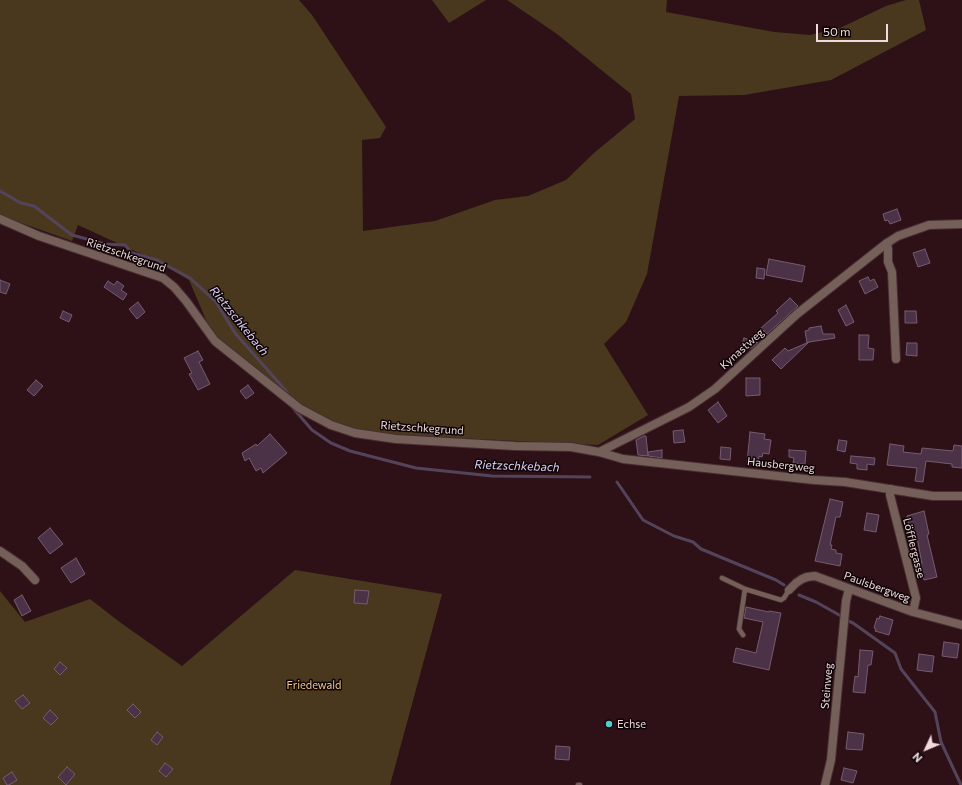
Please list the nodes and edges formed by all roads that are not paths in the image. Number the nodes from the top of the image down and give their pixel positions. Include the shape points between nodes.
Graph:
1 (1, 221) edge
2 (962, 224) edge
3 (887, 243) junction
4 (896, 359) dead end
5 (599, 452) junction
6 (891, 489) junction
7 (962, 496) edge
8 (0, 551) edge
9 (722, 578) dead end
10 (35, 580) dead end
11 (746, 589) junction
12 (849, 589) junction
13 (789, 590) joint
14 (913, 612) junction
15 (962, 625) edge
16 (743, 635) dead end
17 (825, 785) edge

1 - 5 street, Rietzschkegrund via 163,278 182,296 215,341 299,408 331,425 396,439 571,447
2 - 3 street, Kynastweg via 929,225 898,236
3 - 4 street via 888,262 892,272
3 - 5 street, Kynastweg via 797,314 715,389 689,407
5 - 6 street, Hausbergweg via 623,459
6 - 7 street, Hausbergweg via 933,496
6 - 14 street, Löfflergasse via 890,495 916,598
8 - 10 street via 22,566
9 - 11 lane
11 - 13 lane via 781,600
11 - 16 lane via 739,629
12 - 13 street, Paulsbergweg via 815,576 802,579
12 - 14 street, Paulsbergweg
12 - 17 street, Steinweg via 831,760
14 - 15 street, Paulsbergweg

